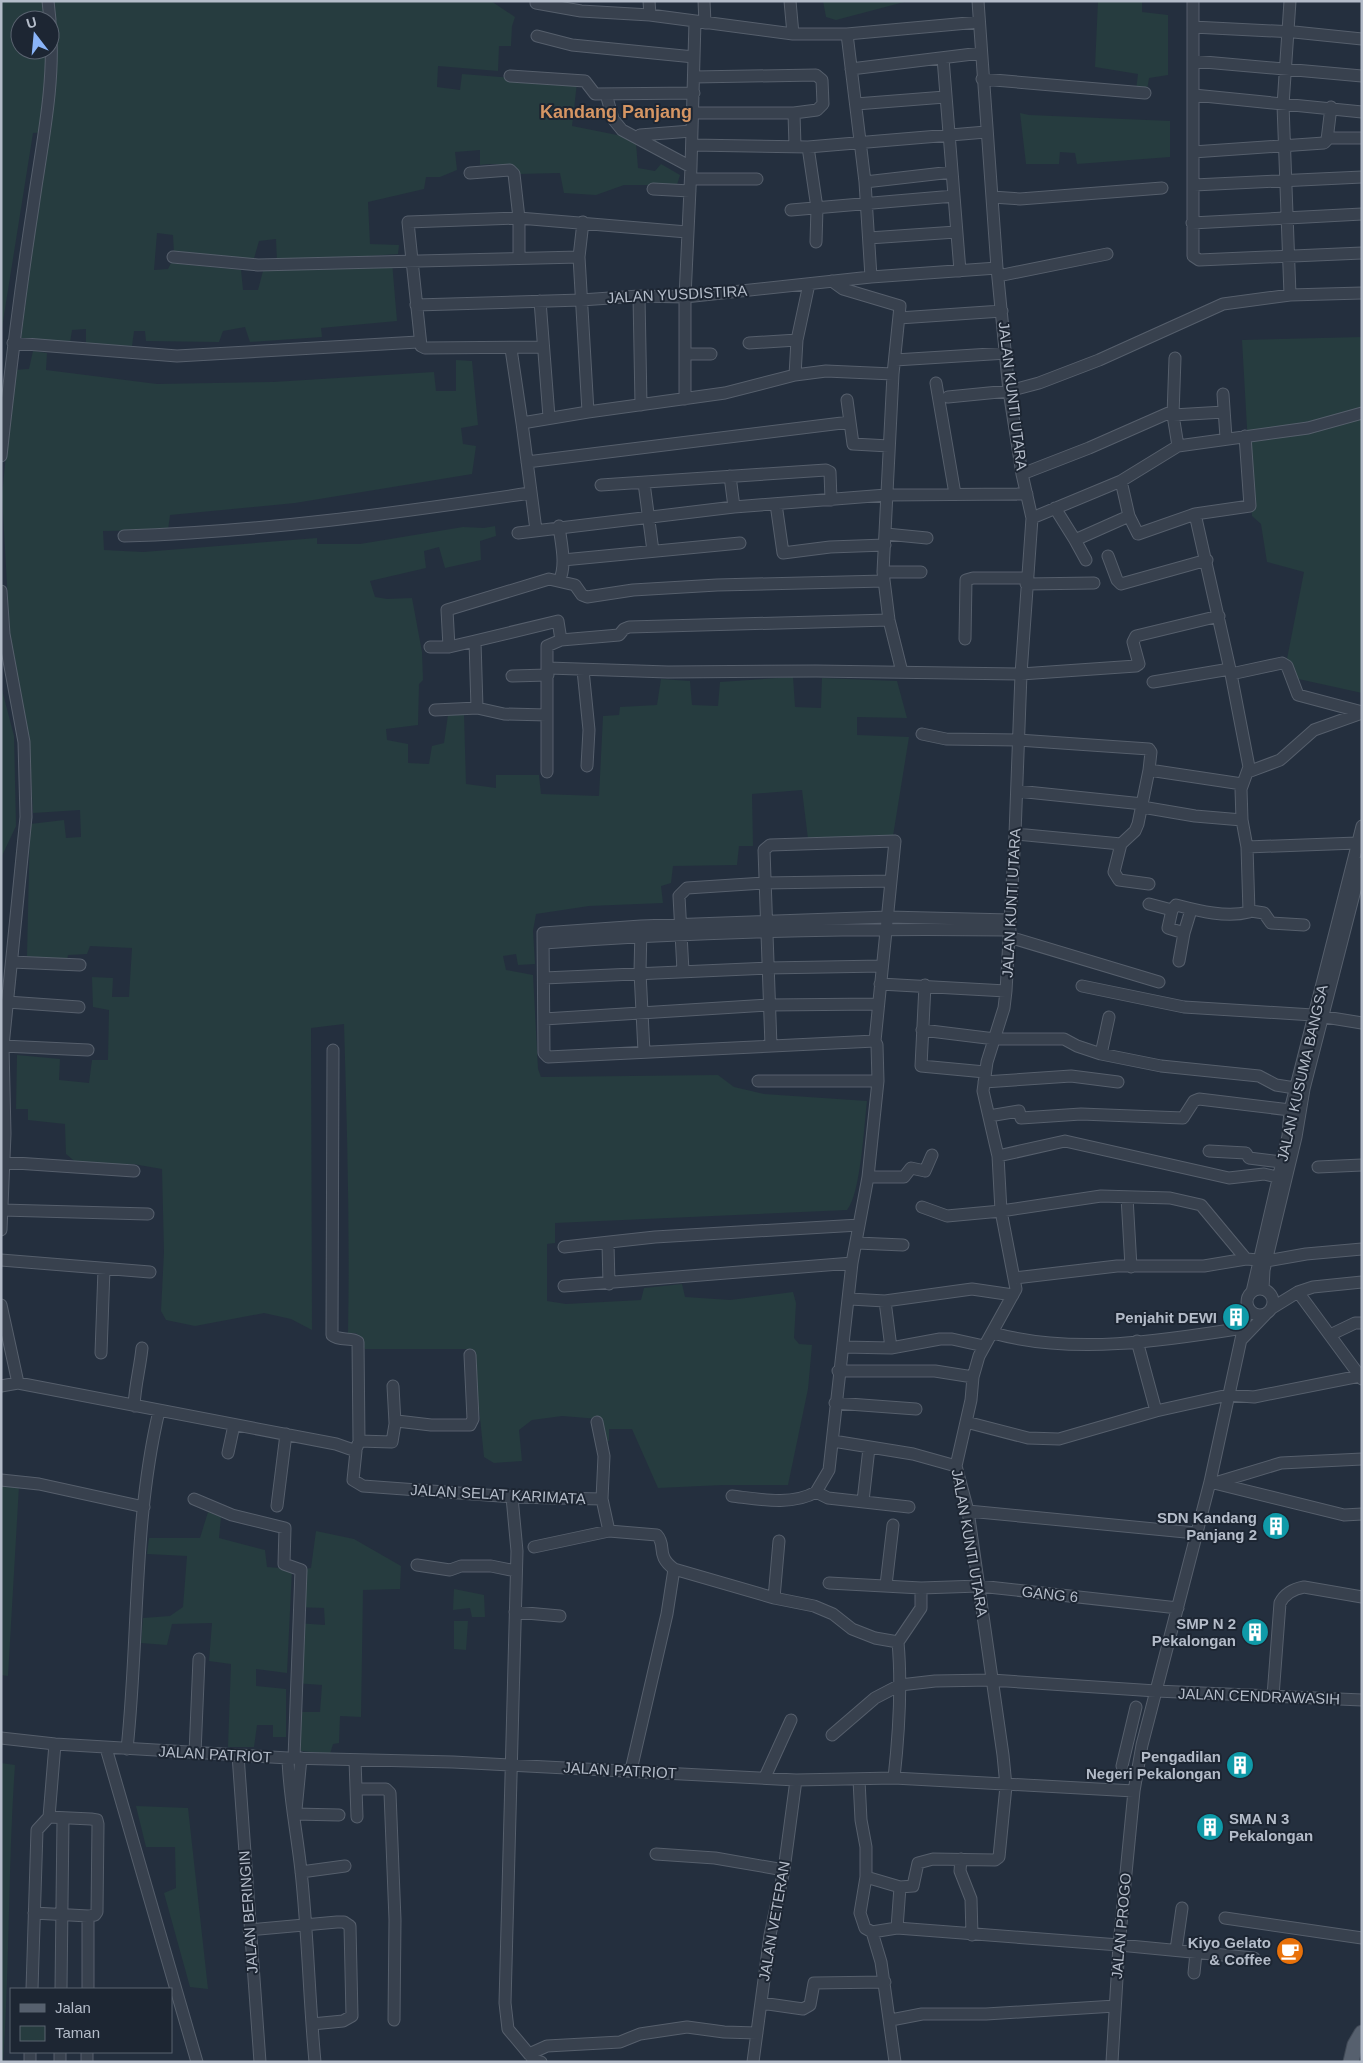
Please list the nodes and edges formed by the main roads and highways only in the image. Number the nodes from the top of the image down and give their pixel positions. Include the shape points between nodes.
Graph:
1 (1362, 2033) edge
2 (1350, 2062) edge

1 - 2 main road

